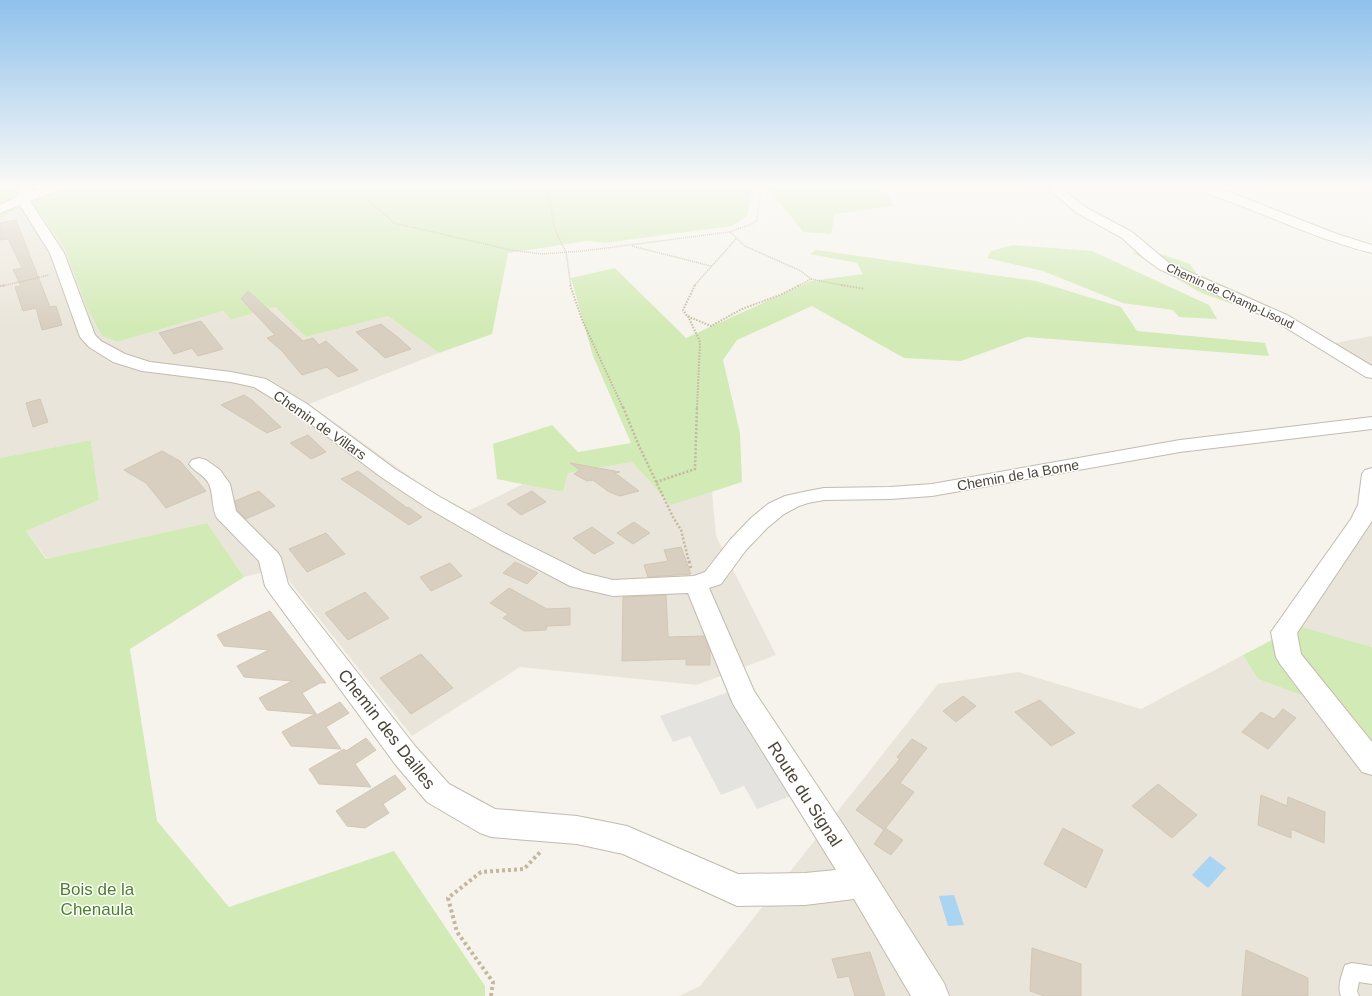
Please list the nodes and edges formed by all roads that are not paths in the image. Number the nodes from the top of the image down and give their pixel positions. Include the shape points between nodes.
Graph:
1 (46, 233) edge
2 (1123, 233) edge
3 (1323, 233) edge
4 (1372, 250) edge
5 (1372, 373) edge
6 (1372, 423) edge
7 (199, 464) dead end
8 (1372, 474) edge
9 (1370, 505) edge
10 (696, 584) junction
11 (1372, 763) edge
12 (860, 883) junction
13 (1372, 975) edge
14 (931, 996) edge
15 (1350, 996) edge

1 - 10 street, Chemin de Villars via 56,253 88,336 95,344 119,358 148,367 260,383 301,408 388,473 433,502 578,580 613,588
2 - 5 street, Chemin de Champ-Lisoud via 1164,266 1281,318
3 - 4 street
6 - 10 street, Chemin de la Borne via 1180,446 932,490 824,494 808,497 776,509 738,545 713,578
7 - 12 street, Chemin des Dailles via 212,472 223,490 225,513 270,558 278,586 405,755 438,793 491,823 577,830 627,840 738,890 805,889
8 - 9 street
9 - 11 street via 1284,632 1289,657
10 - 12 street, Route du Signal via 743,696 835,839
12 - 14 street, Route du Signal
13 - 15 lane via 1352,972 1348,991

